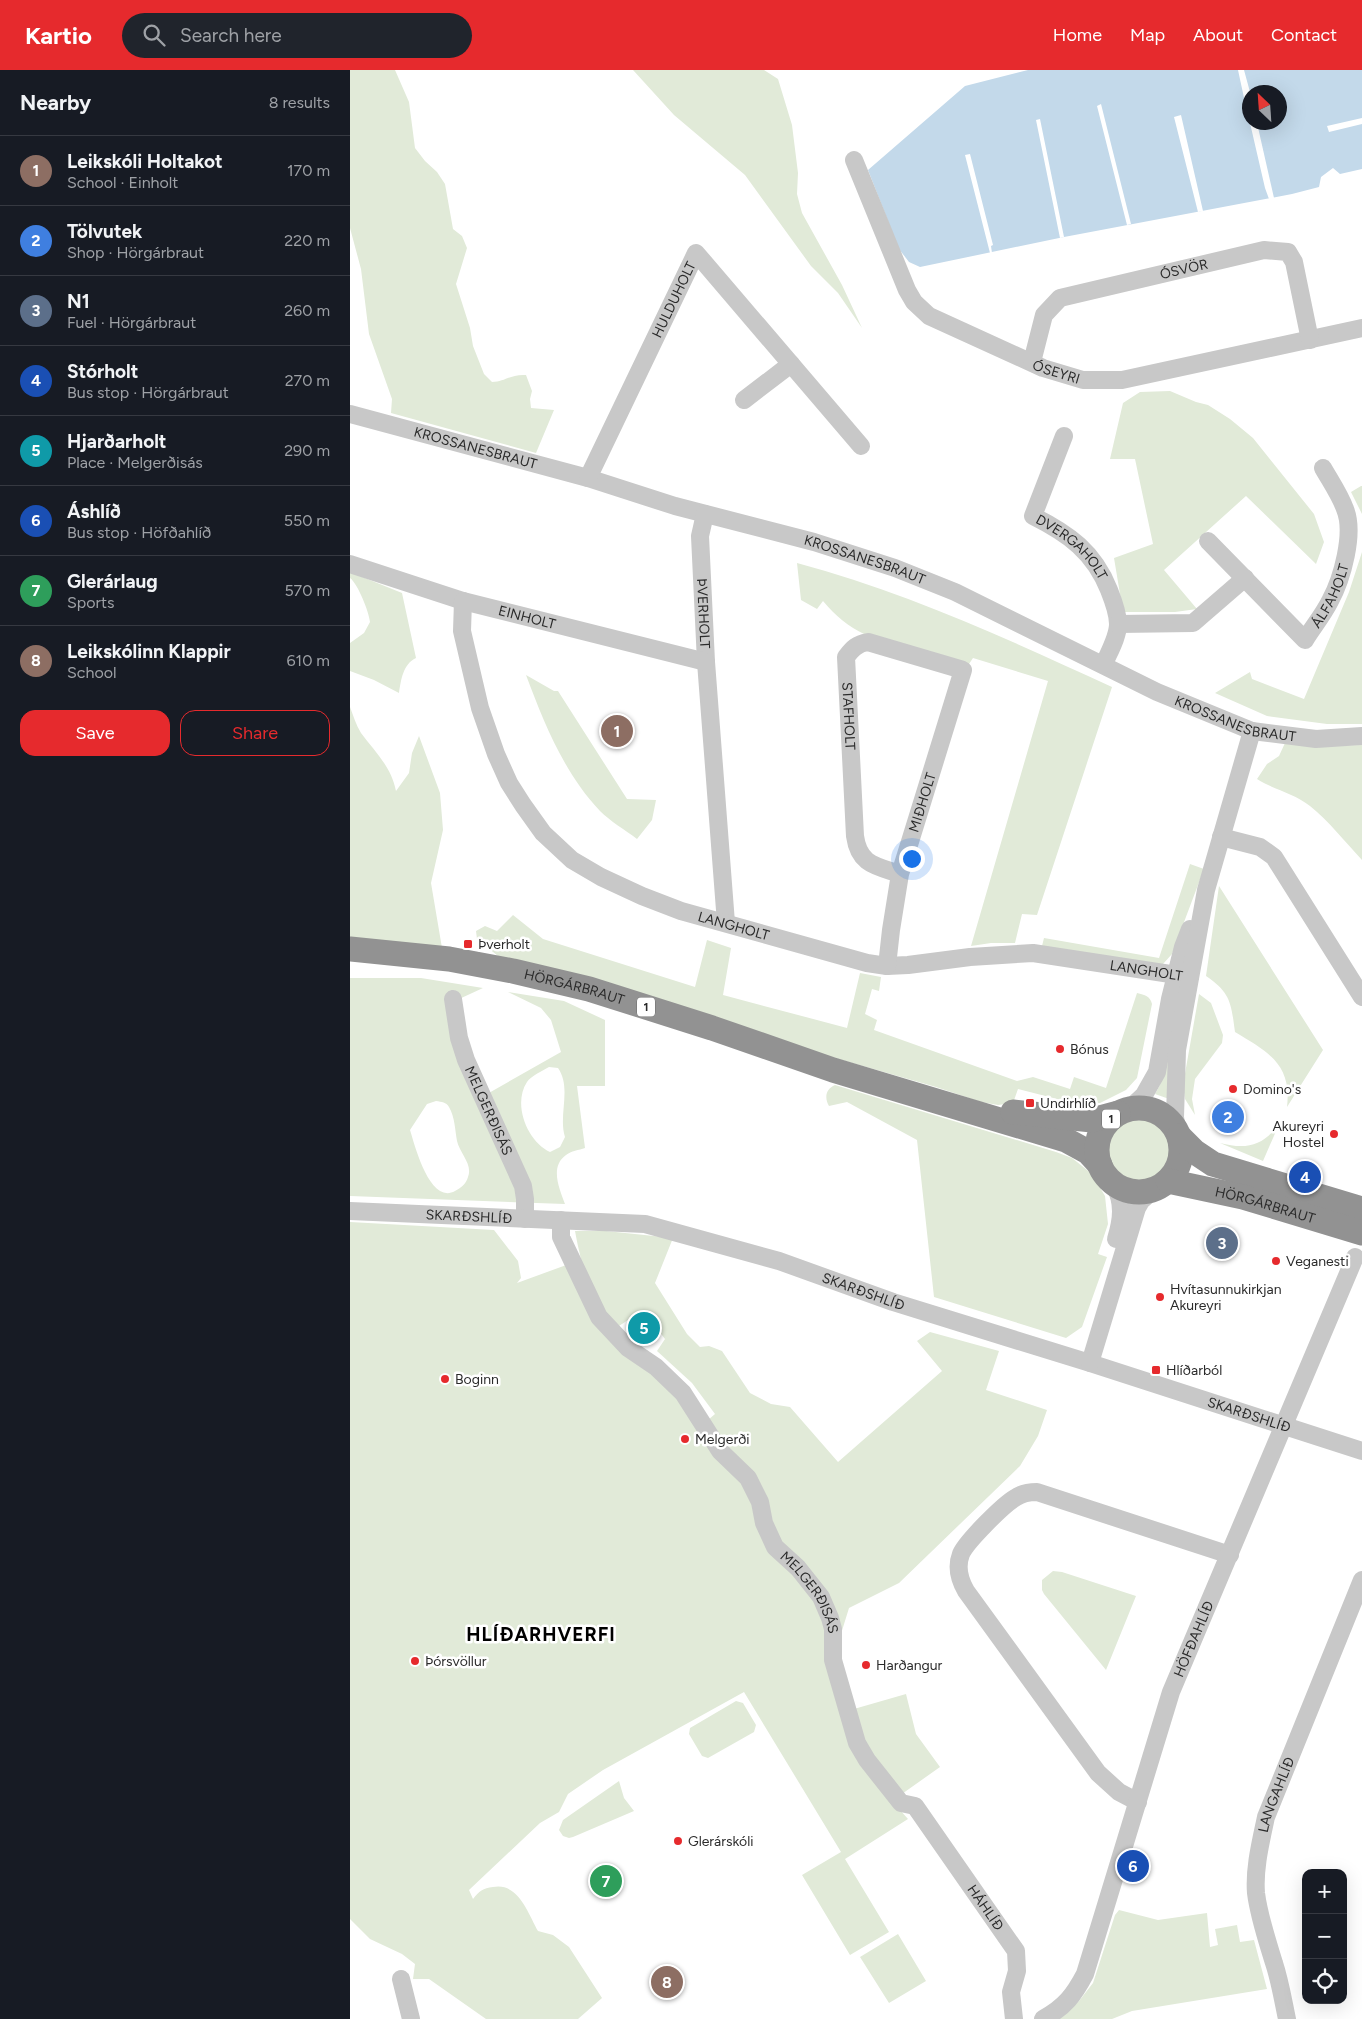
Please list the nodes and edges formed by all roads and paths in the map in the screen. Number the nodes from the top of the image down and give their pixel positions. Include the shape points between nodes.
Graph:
1 (854, 160) dead end
2 (1362, 328) edge
3 (1310, 340) junction
4 (1032, 362) junction
5 (791, 364) junction
6 (744, 400) dead end
7 (350, 414) edge
8 (1064, 436) dead end
9 (861, 446) dead end
10 (1323, 468) dead end
11 (588, 478) junction
12 (705, 514) junction
13 (1208, 541) dead end
14 (350, 564) edge
15 (1245, 578) junction
16 (462, 601) junction
17 (1118, 624) junction
18 (706, 662) junction
19 (1104, 664) junction
20 (963, 670) joint
21 (1252, 731) junction
22 (1362, 736) edge
23 (1221, 837) junction
24 (900, 874) junction
25 (726, 923) junction
26 (350, 949) edge
27 (887, 966) junction
28 (1183, 976) junction
29 (1362, 997) edge
30 (453, 999) dead end
31 (934, 1100) junction
32 (1123, 1111) junction
33 (1178, 1133) junction
34 (1107, 1174) junction
35 (1162, 1185) junction
36 (350, 1211) edge
37 (525, 1219) junction
38 (561, 1220) junction
39 (1359, 1224) edge
40 (1355, 1257) dead end
41 (1084, 1361) junction
42 (1284, 1425) junction
43 (1362, 1450) edge
44 (1230, 1555) junction
45 (1362, 1580) edge
46 (1138, 1802) junction
47 (915, 1806) joint
48 (402, 1979) dead end
49 (411, 2019) edge
50 (1014, 2019) edge
51 (1043, 2019) edge
52 (1287, 2019) edge

1 - 4 street, ÓSEYRI via 914,302 929,316
2 - 3 street, ÓSEYRI
3 - 4 street, ÓSEYRI via 1122,380 1083,380
3 - 4 street, ÓSVÖR via 1294,262 1288,252 1264,250 1060,298 1044,315
5 - 6 street
5 - 9 street, HULDUHOLT
5 - 11 street, HULDUHOLT via 696,253
7 - 11 street, KROSSANESBRAUT
8 - 17 street, DVERGAHOLT via 1034,516 1060,530 1090,554 1113,598
10 - 15 street, ÁLFAHOLT via 1346,510 1349,524 1347,548 1330,601 1305,640
11 - 12 street, KROSSANESBRAUT
12 - 18 street, ÞVERHOLT via 700,536
12 - 19 street, KROSSANESBRAUT via 814,542 895,568 955,592
13 - 15 street, ÁLFAHOLT
14 - 16 street, EINHOLT
15 - 17 street via 1194,624
16 - 18 street, EINHOLT
16 - 25 street, LANGHOLT via 462,631 486,726 509,783 543,833 572,860 601,877 681,911
17 - 19 street, DVERGAHOLT
18 - 25 street, ÞVERHOLT
19 - 21 street, KROSSANESBRAUT via 1157,692
20 - 24 street, MIÐHOLT
20 - 24 street, STAFHOLT via 868,642 859,644 846,657 856,848 862,858 873,865
21 - 22 street, KROSSANESBRAUT via 1316,739
21 - 23 street
23 - 28 street
23 - 29 street via 1260,847 1274,857
24 - 27 street, MIÐHOLT
25 - 27 street, LANGHOLT
26 - 31 highway, HÖRGÁRBRAUT / 1 via 449,959 589,989
27 - 28 street, LANGHOLT via 1033,953
28 - 32 street via 1157,1072 1144,1095
28 - 33 street via 1177,1050 1175,1117
30 - 37 street, MELGERÐISÁS via 466,1060 523,1186
31 - 32 highway, HÖRGÁRBRAUT / 1 via 1071,1119 1092,1120
31 - 34 highway, HÖRGÁRBRAUT / 1 via 1066,1140 1088,1152
32 - 33 highway, HÖRGÁRBRAUT / 1 via 1151,1109 1170,1121
32 - 34 highway, 1 via 1109,1121 1098,1142 1097,1153
33 - 35 highway via 1182,1152 1178,1168
33 - 39 highway, HÖRGÁRBRAUT / 1 via 1195,1152 1213,1164
34 - 35 highway, HÖRGÁRBRAUT / 1 via 1124,1189 1134,1192
34 - 41 street via 1122,1206 1121,1224
35 - 39 highway, HÖRGÁRBRAUT / 1 via 1243,1197
35 - 41 street via 1137,1208
36 - 37 street, SKARÐSHLÍÐ
37 - 38 street, SKARÐSHLÍÐ
38 - 41 street, SKARÐSHLÍÐ via 645,1224 779,1261 892,1302
38 - 47 street, MELGERÐISÁS via 561,1237 598,1317 628,1348 656,1367 683,1393 720,1451 748,1478 775,1547 798,1568 821,1597 833,1629 833,1660 858,1743 867,1760 901,1803
40 - 42 street, HÖFÐAHLÍÐ
41 - 42 street, SKARÐSHLÍÐ
42 - 43 street, SKARÐSHLÍÐ
42 - 44 street, HÖFÐAHLÍÐ
44 - 46 street, HÖFÐAHLÍÐ via 1171,1692
44 - 46 street via 1037,1492 1023,1494 1010,1501 961,1553 958,1568 966,1590 1098,1773 1119,1792
45 - 52 street, LANGAHLÍÐ via 1268,1812 1260,1851 1256,1878 1258,1902
46 - 51 street, HÖFÐAHLÍÐ via 1085,1974 1074,1994
47 - 50 street, HÁHLÍÐ via 1016,1951 1017,1971 1011,1992
48 - 49 street

